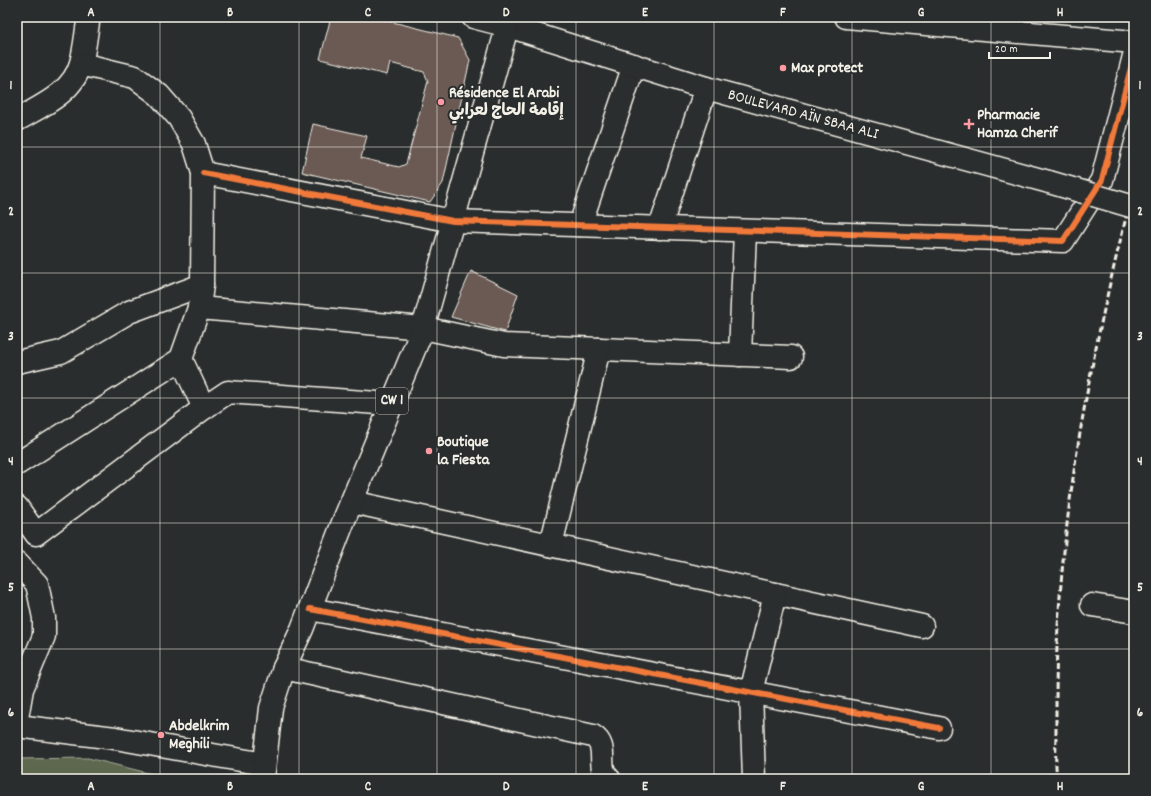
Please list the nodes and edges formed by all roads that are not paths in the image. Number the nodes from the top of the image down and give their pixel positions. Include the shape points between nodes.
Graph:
1 (89, 17) edge
2 (473, 17) edge
3 (846, 17) edge
4 (509, 21) edge
5 (964, 22) edge
6 (1134, 42) edge
7 (1134, 56) edge
8 (81, 64) junction
9 (634, 65) junction
10 (706, 88) junction
11 (17, 120) edge
12 (203, 173) junction
13 (1134, 207) edge
14 (453, 221) junction
15 (580, 225) junction
16 (660, 228) junction
17 (745, 231) junction
18 (202, 285) junction
19 (199, 308) junction
20 (423, 328) junction
21 (599, 349) junction
22 (740, 355) junction
23 (791, 357) dead end
24 (181, 359) junction
25 (17, 362) edge
26 (391, 404) junction
27 (204, 408) junction
28 (17, 464) edge
29 (352, 502) junction
30 (17, 507) edge
31 (551, 545) junction
32 (17, 563) edge
33 (775, 594) junction
34 (1092, 605) dead end
35 (310, 609) junction
36 (1134, 612) edge
37 (922, 626) dead end
38 (284, 668) junction
39 (751, 692) junction
40 (17, 718) edge
41 (17, 726) edge
42 (939, 728) dead end
43 (263, 771) edge
44 (609, 779) edge
45 (754, 779) edge

1 - 8 street
2 - 4 street, BOULEVARD AÏN SBAA ALI
3 - 5 street
4 - 9 street, BOULEVARD AÏN SBAA ALI
4 - 14 street, CW 1
5 - 6 street
7 - 17 street via 1102,180 1062,241
8 - 11 street via 70,84 62,92
8 - 12 street via 135,76 159,95 183,124 194,144
9 - 10 street, BOULEVARD AÏN SBAA ALI
9 - 15 street
10 - 13 street, BOULEVARD AÏN SBAA ALI, bridge
10 - 16 street
12 - 14 street
12 - 18 street
14 - 15 street
14 - 20 street, CW 1
15 - 16 street
16 - 17 street
17 - 22 street
18 - 19 street
18 - 25 street via 129,312 61,352
19 - 20 street
19 - 24 street
20 - 21 street via 504,345
20 - 26 street, CW 1
21 - 22 street
21 - 31 street
22 - 23 street
24 - 27 street
24 - 28 street
26 - 27 street via 228,392
26 - 29 street, CW 1
27 - 30 street via 36,534
29 - 31 street
29 - 35 street, CW 1
31 - 33 street
32 - 40 street via 37,584 44,618 44,636 22,689
33 - 37 street
33 - 39 street
34 - 36 street
35 - 38 street, CW 1
35 - 39 street
38 - 43 street, CW 1 via 271,708
38 - 44 street via 593,736 602,746 602,766 604,774
39 - 42 street
39 - 45 street
41 - 43 street via 115,738

